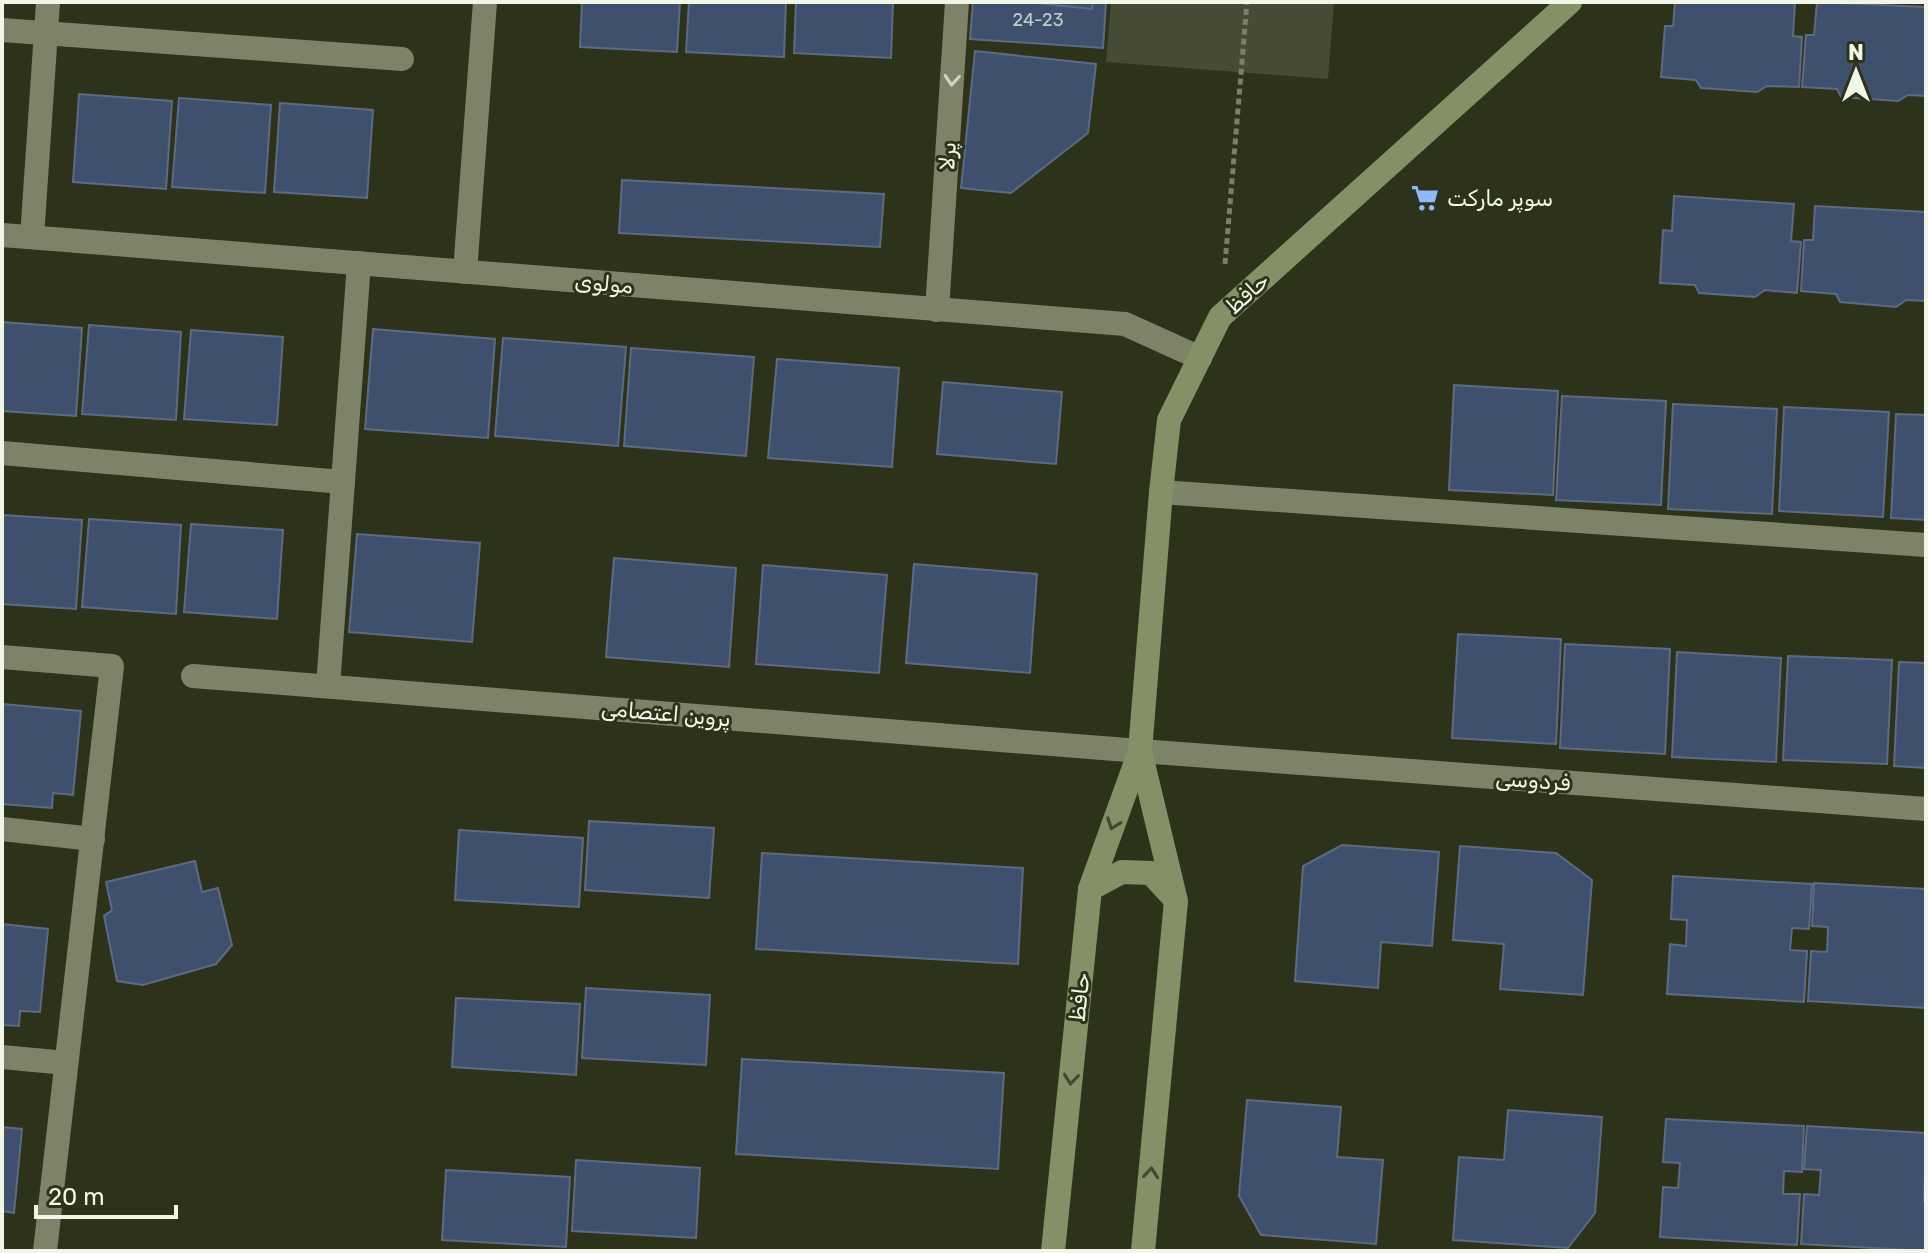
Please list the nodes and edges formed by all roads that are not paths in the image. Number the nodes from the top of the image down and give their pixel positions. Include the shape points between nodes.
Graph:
1 (48, 2) edge
2 (485, 2) edge
3 (957, 2) edge
4 (1570, 2) edge
5 (2, 30) edge
6 (45, 33) junction
7 (402, 59) dead end
8 (2, 235) edge
9 (32, 237) junction
10 (359, 263) junction
11 (465, 272) junction
12 (937, 310) junction
13 (1200, 358) junction
14 (2, 453) edge
15 (343, 482) junction
16 (1161, 492) junction
17 (1926, 545) edge
18 (2, 657) edge
19 (193, 676) dead end
20 (328, 686) junction
21 (1140, 751) junction
22 (1926, 809) edge
23 (2, 829) edge
24 (93, 839) junction
25 (1090, 889) junction
26 (1176, 901) junction
27 (2, 1057) edge
28 (66, 1063) junction
29 (45, 1251) edge
30 (1053, 1251) edge
31 (1143, 1251) edge

1 - 6 street
2 - 11 street
3 -> 12 street, پرلا
4 - 13 street, حافظ via 1220,317
5 - 6 street
6 - 7 street
6 - 9 street
8 - 9 street, مولوی
9 - 10 street, مولوی
10 - 11 street, مولوی
10 - 15 street
11 - 12 street, مولوی
12 - 13 street, مولوی via 1125,324
13 - 16 street, حافظ via 1169,420
14 - 15 street
15 - 20 street
16 - 17 street
16 - 21 street, حافظ
18 - 24 street via 112,666
19 - 20 street, پروین اعتصامی
20 - 21 street, پروین اعتصامی
21 - 22 street, فردوسی
21 -> 25 street, حافظ
21 - 26 street, حافظ
23 - 24 street
24 - 28 street
25 - 26 street via 1122,872 1151,873
25 -> 30 street, حافظ
31 -> 26 street, حافظ
27 - 28 street
28 - 29 street

